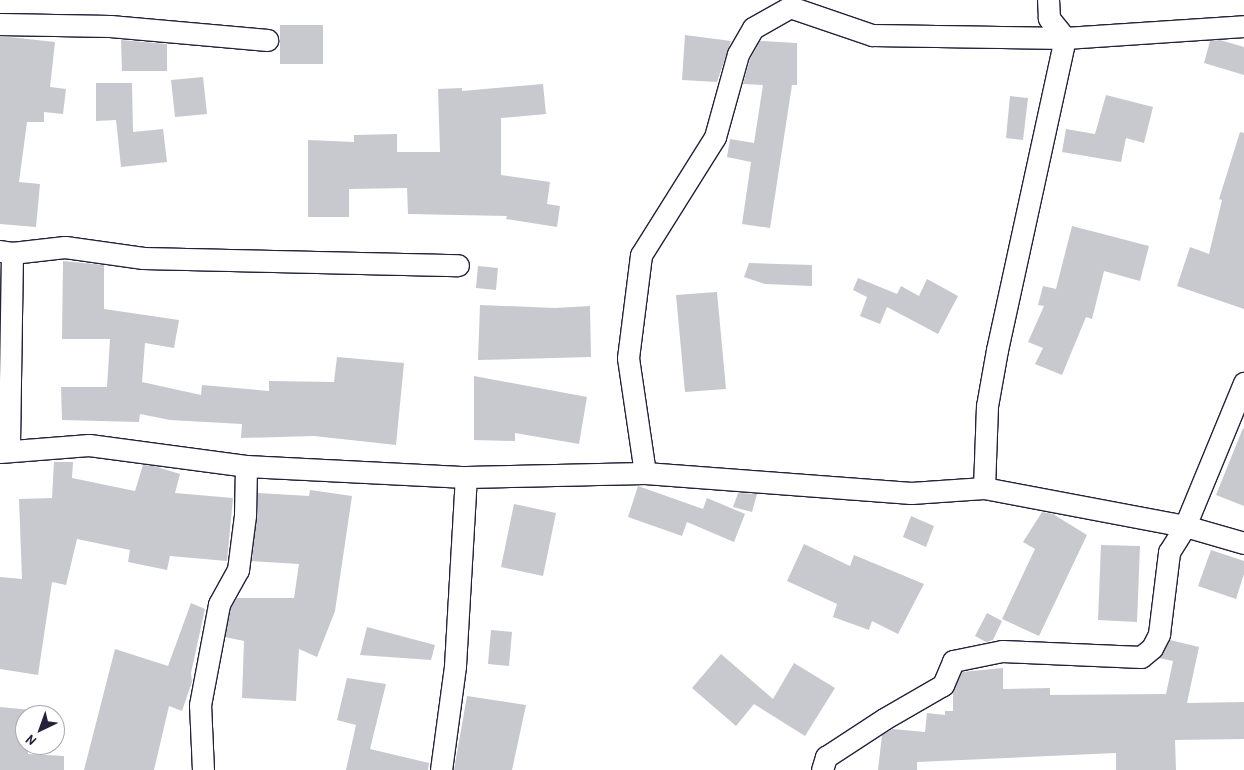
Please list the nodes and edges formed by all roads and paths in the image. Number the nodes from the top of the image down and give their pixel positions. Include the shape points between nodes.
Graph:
1 (1048, 0) edge
2 (790, 3) edge
3 (0, 24) edge
4 (1244, 26) edge
5 (1065, 38) junction
6 (267, 40) dead end
7 (6, 252) edge
8 (458, 265) dead end
9 (1244, 383) edge
10 (5, 451) edge
11 (246, 466) junction
12 (645, 473) junction
13 (466, 477) junction
14 (984, 488) junction
15 (1185, 526) junction
16 (1244, 543) edge
17 (203, 770) edge
18 (441, 770) edge
19 (822, 770) edge

1 - 5 street via 1050,18
2 - 5 street via 872,35
2 - 12 street via 752,28 738,54 715,137 641,255 628,358
3 - 6 street via 110,26
4 - 5 street
5 - 14 street via 987,406
7 - 8 street via 65,247 143,258
7 - 10 street
9 - 15 street
10 - 11 street via 89,445
11 - 13 street
11 - 17 street via 245,515 238,570 219,604 200,705
12 - 13 street
12 - 14 street via 911,493
13 - 18 street via 455,666
14 - 15 street
15 - 16 street
15 - 19 street via 1169,552 1159,634 1152,648 1141,657 1002,650 953,661 943,685 884,718 826,757

